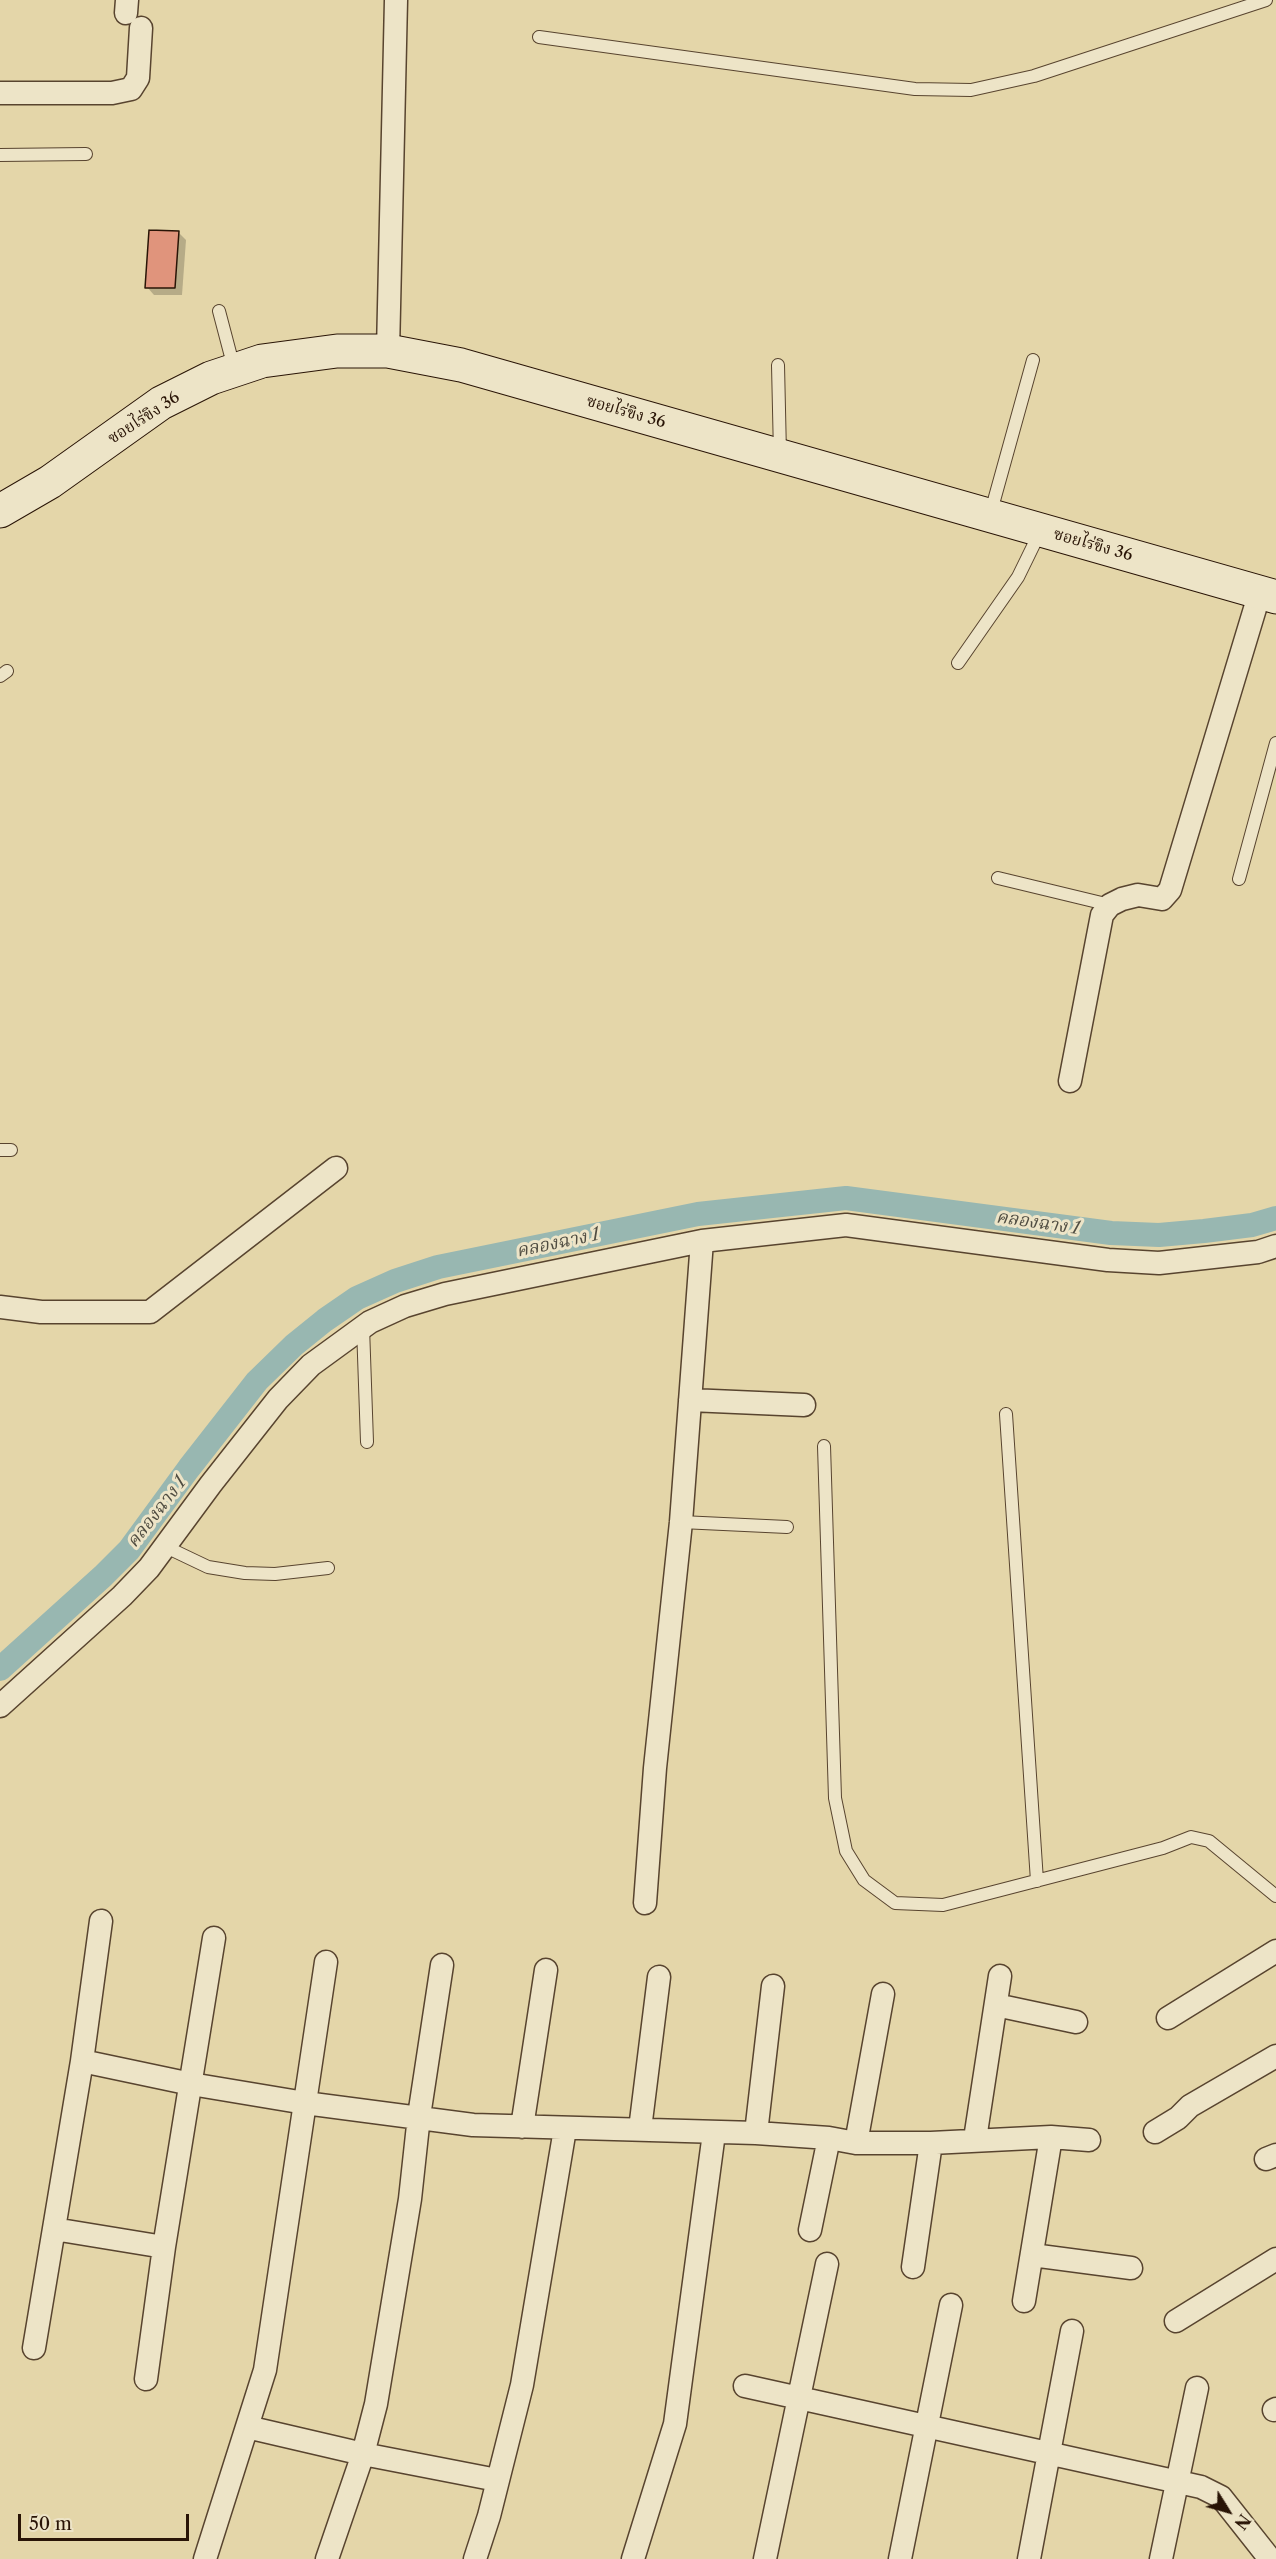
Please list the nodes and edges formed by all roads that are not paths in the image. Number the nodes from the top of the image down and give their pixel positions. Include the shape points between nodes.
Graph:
1 (396, 0) edge
2 (1266, 0) edge
3 (132, 14) edge
4 (539, 37) dead end
5 (0, 93) edge
6 (86, 154) dead end
7 (0, 155) edge
8 (219, 311) dead end
9 (388, 351) junction
10 (1034, 360) dead end
11 (778, 365) dead end
12 (235, 369) junction
13 (780, 456) junction
14 (0, 511) edge
15 (990, 516) junction
16 (1041, 530) junction
17 (1268, 595) edge
18 (958, 663) dead end
19 (1276, 743) edge
20 (998, 878) dead end
21 (1239, 879) dead end
22 (1110, 905) junction
23 (1070, 1081) dead end
24 (336, 1168) dead end
25 (702, 1241) junction
26 (1276, 1246) edge
27 (0, 1307) edge
28 (363, 1327) junction
29 (690, 1400) junction
30 (804, 1405) dead end
31 (1006, 1414) dead end
32 (367, 1442) dead end
33 (824, 1446) dead end
34 (681, 1522) junction
35 (787, 1527) dead end
36 (166, 1547) junction
37 (328, 1568) dead end
38 (0, 1706) edge
39 (1037, 1881) junction
40 (1276, 1896) edge
41 (645, 1903) dead end
42 (102, 1921) dead end
43 (214, 1938) dead end
44 (1276, 1951) edge
45 (326, 1962) dead end
46 (442, 1965) dead end
47 (546, 1970) dead end
48 (1000, 1976) dead end
49 (659, 1977) dead end
50 (773, 1986) dead end
51 (883, 1994) dead end
52 (996, 2006) junction
53 (1168, 2018) dead end
54 (1076, 2022) dead end
55 (1276, 2056) edge
56 (82, 2061) junction
57 (191, 2084) junction
58 (305, 2103) junction
59 (419, 2116) junction
60 (522, 2127) junction
61 (565, 2129) junction
62 (640, 2129) junction
63 (1155, 2132) dead end
64 (714, 2133) junction
65 (756, 2133) junction
66 (1051, 2137) junction
67 (828, 2138) junction
68 (975, 2139) junction
69 (1089, 2140) dead end
70 (856, 2143) junction
71 (931, 2143) junction
72 (54, 2229) junction
73 (810, 2230) dead end
74 (164, 2247) junction
75 (1032, 2255) junction
76 (1276, 2259) edge
77 (827, 2264) dead end
78 (913, 2267) dead end
79 (1131, 2268) dead end
80 (1024, 2301) dead end
81 (951, 2305) dead end
82 (1176, 2321) dead end
83 (1072, 2331) dead end
84 (34, 2348) dead end
85 (146, 2379) dead end
86 (745, 2386) dead end
87 (1197, 2388) dead end
88 (798, 2398) junction
89 (925, 2425) junction
90 (247, 2427) junction
91 (363, 2454) junction
92 (1049, 2454) junction
93 (497, 2480) junction
94 (1177, 2482) junction
95 (205, 2559) edge
96 (327, 2559) edge
97 (475, 2559) edge
98 (633, 2559) edge
99 (765, 2559) edge
100 (900, 2559) edge
101 (1029, 2559) edge
102 (1161, 2559) edge
103 (1270, 2559) edge

1 - 9 street
2 - 4 lane via 1034,76 971,90 915,89
3 - 5 street via 138,78 131,89 112,93
6 - 7 lane
8 - 12 lane
9 - 12 street, ซอยไร่ขิง 36 via 337,351 262,361
9 - 13 street, ซอยไร่ขิง 36 via 461,365
10 - 15 lane
11 - 13 lane
12 - 14 street, ซอยไร่ขิง 36 via 161,403 50,482
13 - 15 street, ซอยไร่ขิง 36
15 - 16 street, ซอยไร่ขิง 36
16 - 17 street, ซอยไร่ขิง 36
16 - 18 lane via 1018,577
17 - 22 street via 1170,890 1162,899 1138,895
19 - 21 lane
20 - 22 lane
22 - 23 street via 1102,915
24 - 27 street via 150,1312 41,1312
25 - 26 street via 846,1225 1108,1260 1159,1263 1258,1252
25 - 28 street via 445,1294 405,1306
25 - 29 street
28 - 32 lane
28 - 36 street via 312,1365 278,1399
29 - 30 street
29 - 34 street
31 - 39 lane
33 - 39 lane via 835,1798 846,1851 864,1880 895,1903 944,1905
34 - 35 lane
34 - 41 street
36 - 37 lane via 208,1568 245,1573
36 - 38 street via 122,1596
39 - 40 lane via 1191,1837 1209,1841
42 - 56 street
43 - 57 street
44 - 53 street
45 - 58 street
46 - 59 street
47 - 60 street
48 - 52 street
49 - 62 street
50 - 65 street
51 - 70 street
52 - 54 street
52 - 68 street
55 - 63 street via 1190,2106
56 - 57 street
56 - 72 street
57 - 58 street
57 - 74 street
58 - 59 street
58 - 90 street via 265,2370
59 - 60 street via 472,2125
59 - 91 street via 410,2199 376,2404
60 - 61 street
61 - 62 street
61 - 93 street via 522,2385
62 - 64 street
64 - 65 street
64 - 98 street via 675,2424
65 - 67 street
66 - 68 street
66 - 69 street
66 - 75 street
67 - 70 street
67 - 73 street
68 - 71 street
70 - 71 street
71 - 78 street
72 - 74 street
72 - 84 street
74 - 85 street
75 - 79 street
75 - 80 street
76 - 82 street
77 - 88 street
81 - 89 street
83 - 92 street
86 - 88 street
87 - 94 street
88 - 89 street
88 - 99 street
89 - 92 street
89 - 100 street
90 - 91 street
90 - 95 street
91 - 93 street
91 - 96 street
92 - 94 street
92 - 101 street
93 - 97 street
94 - 102 street
94 - 103 street via 1201,2487 1221,2497

